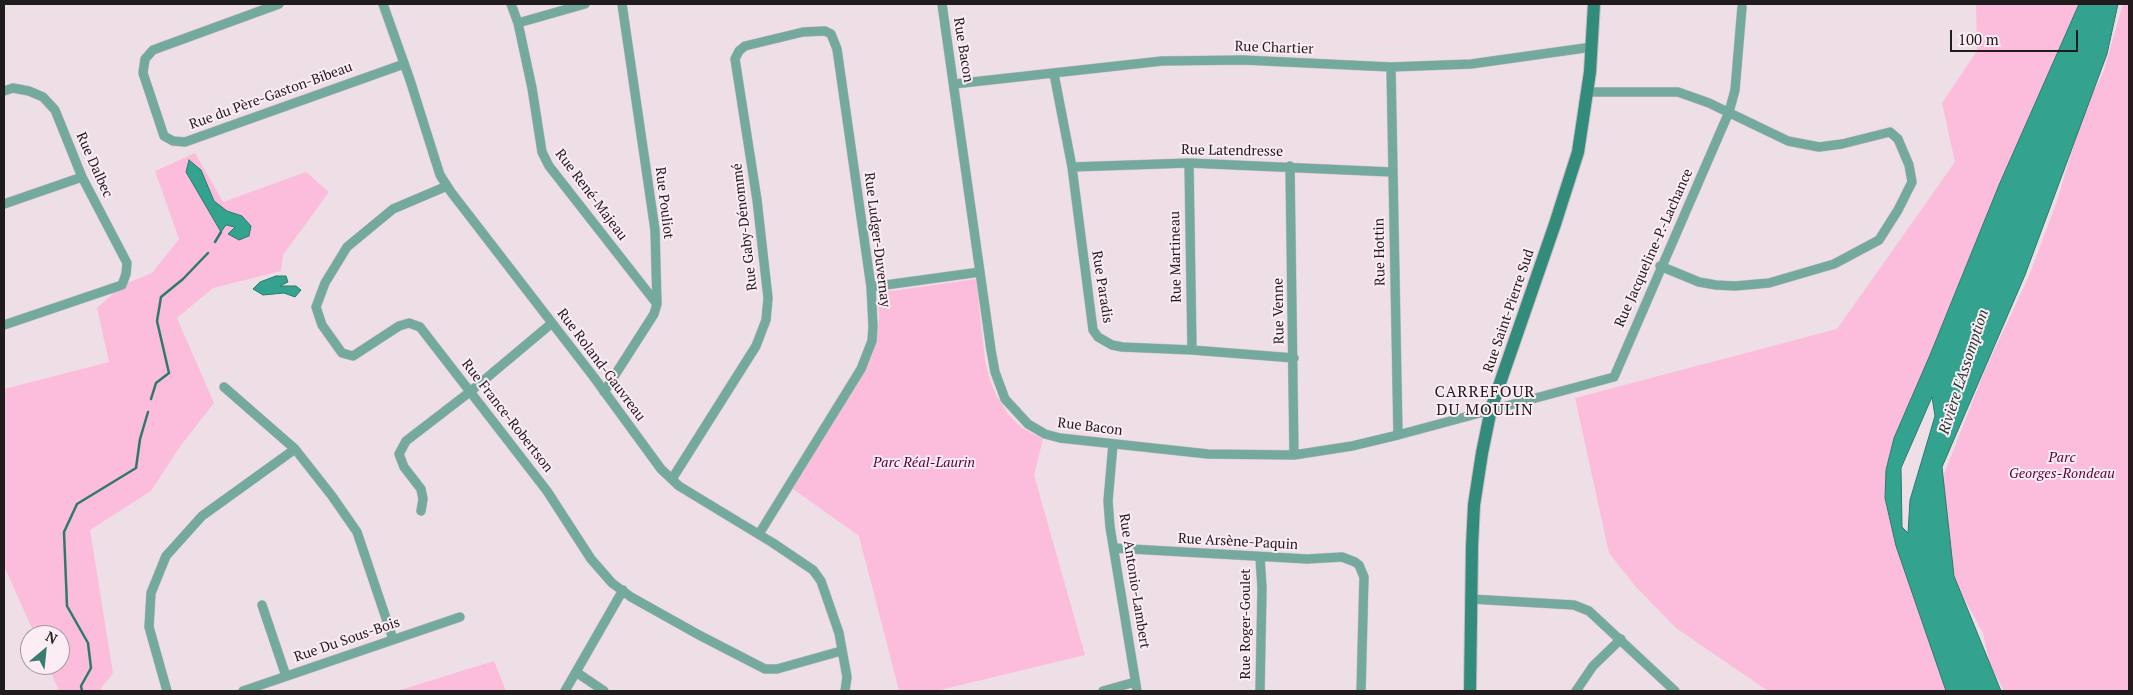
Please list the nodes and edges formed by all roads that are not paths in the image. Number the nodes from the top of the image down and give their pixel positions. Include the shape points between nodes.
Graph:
1 (279, 4) edge
2 (383, 4) edge
3 (511, 4) edge
4 (585, 4) edge
5 (622, 4) edge
6 (942, 4) edge
7 (1594, 4) edge
8 (1742, 7) dead end
9 (518, 23) junction
10 (835, 40) joint
11 (1592, 47) junction
12 (404, 64) junction
13 (1391, 67) junction
14 (1054, 74) junction
15 (954, 84) junction
16 (4, 91) edge
17 (1588, 92) junction
18 (1729, 112) junction
19 (1189, 163) junction
20 (1290, 166) junction
21 (1072, 168) junction
22 (1391, 172) junction
23 (82, 177) junction
24 (447, 186) junction
25 (4, 204) edge
26 (1660, 266) junction
27 (980, 272) junction
28 (871, 287) junction
29 (657, 304) junction
30 (552, 323) junction
31 (4, 325) edge
32 (1192, 350) junction
33 (1294, 358) junction
34 (224, 387) dead end
35 (471, 391) junction
36 (604, 392) junction
37 (1491, 409) junction
38 (1398, 435) junction
39 (1113, 444) junction
40 (295, 449) junction
41 (1294, 455) junction
42 (672, 479) junction
43 (421, 511) dead end
44 (759, 534) junction
45 (1114, 548) junction
46 (1260, 557) junction
47 (623, 590) junction
48 (1471, 598) junction
49 (262, 605) dead end
50 (460, 617) dead end
51 (393, 639) junction
52 (1621, 639) junction
53 (842, 651) junction
54 (576, 672) junction
55 (286, 676) junction
56 (1136, 686) edge
57 (167, 691) edge
58 (243, 691) edge
59 (565, 691) edge
60 (604, 691) edge
61 (845, 691) edge
62 (1104, 691) edge
63 (1260, 691) edge
64 (1361, 691) edge
65 (1470, 691) edge
66 (1576, 691) edge
67 (1675, 691) edge

1 - 12 street, Rue du Père-Gaston-Bibeau via 153,50 145,59 142,73 164,136 184,142
2 - 12 street, Rue Roland-Gauvreau
3 - 9 street, Rue René-Majeau
4 - 9 street
5 - 29 street, Rue Pouliot via 655,230
6 - 15 street, Rue Bacon
7 - 11 street, Rue Saint-Pierre Sud
8 - 18 street, Rue Jacqueline-P.-Lachance via 1735,90
9 - 29 street, Rue René-Majeau via 542,152 549,166
10 - 28 street, Rue Ludger-Duvernay
10 - 42 street, Rue Gaby-Dénommé via 825,31 803,32 746,46 735,60 757,200 768,298 766,320 756,346
11 - 13 street, Rue Chartier via 1471,64
11 - 17 street, Rue Saint-Pierre Sud
12 - 24 street, Rue Roland-Gauvreau via 440,175
13 - 14 street, Rue Chartier via 1243,60 1162,61
13 - 22 street, Rue Hottin
14 - 15 street, Rue Chartier
14 - 21 street, Rue Paradis
15 - 27 street, Rue Bacon
16 - 23 street, Rue Dalbec via 13,88 29,91 43,97 56,110
17 - 18 street via 1678,92
17 - 37 street, Rue Saint-Pierre Sud via 1578,152
18 - 26 street, Rue Jacqueline-P.-Lachance
18 - 26 street via 1788,142 1819,147 1890,132 1898,139 1912,182 1879,240 1834,264 1769,283 1735,286 1699,282
19 - 20 street, Rue Latendresse
19 - 21 street, Rue Latendresse
19 - 32 street, Rue Martineau
20 - 22 street, Rue Latendresse
20 - 33 street, Rue Venne
21 - 32 street, Rue Paradis via 1093,330 1104,341 1122,347
22 - 38 street, Rue Hottin
23 - 25 street
23 - 31 street, Rue Dalbec via 127,263 122,285
24 - 30 street, Rue Roland-Gauvreau
24 - 35 street, Rue France-Robertson via 393,209 348,247 325,283 316,307 322,325 342,353 353,356 399,326 409,323 420,327
26 - 37 street, Rue Jacqueline-P.-Lachance via 1614,376
27 - 28 street
27 - 39 street, Rue Bacon via 995,372 1005,399 1028,424 1045,434
28 - 44 street, Rue Ludger-Duvernay via 873,326 867,356
29 - 36 street, Rue Pouliot via 654,314
30 - 35 street
30 - 36 street, Rue Roland-Gauvreau
32 - 33 street, Rue Paradis
33 - 41 street, Rue Venne
34 - 40 street
35 - 43 street via 406,441 399,454 404,467 421,489
35 - 47 street, Rue France-Robertson via 547,491 591,559 612,583
36 - 42 street, Rue Roland-Gauvreau
37 - 38 street, Rue Bacon
37 - 48 street, Rue Saint-Pierre Sud via 1474,505
38 - 41 street, Rue Bacon
39 - 41 street, Rue Bacon via 1208,454
39 - 45 street, Rue Antonio-Lambert via 1108,502
40 - 51 street via 357,532
40 - 57 street via 194,522 166,556 151,593 149,628
42 - 44 street, Rue Roland-Gauvreau
44 - 53 street, Rue Roland-Gauvreau via 801,560 821,581
45 - 46 street, Rue Arsène-Paquin
45 - 56 street, Rue Antonio-Lambert
46 - 63 street, Rue Roger-Goulet
46 - 64 street, Rue Arsène-Paquin via 1342,558 1359,565 1364,577
47 - 53 street, Rue France-Robertson via 699,635 765,668 777,669
47 - 54 street
48 - 52 street via 1574,605 1589,611
48 - 65 street, Rue Saint-Pierre Sud
49 - 55 street
50 - 51 street, Rue Du Sous-Bois
51 - 55 street, Rue Du Sous-Bois
52 - 66 street via 1594,666
52 - 67 street
53 - 61 street, Rue Roland-Gauvreau
54 - 59 street
54 - 60 street
55 - 58 street, Rue Du Sous-Bois
56 - 62 street

